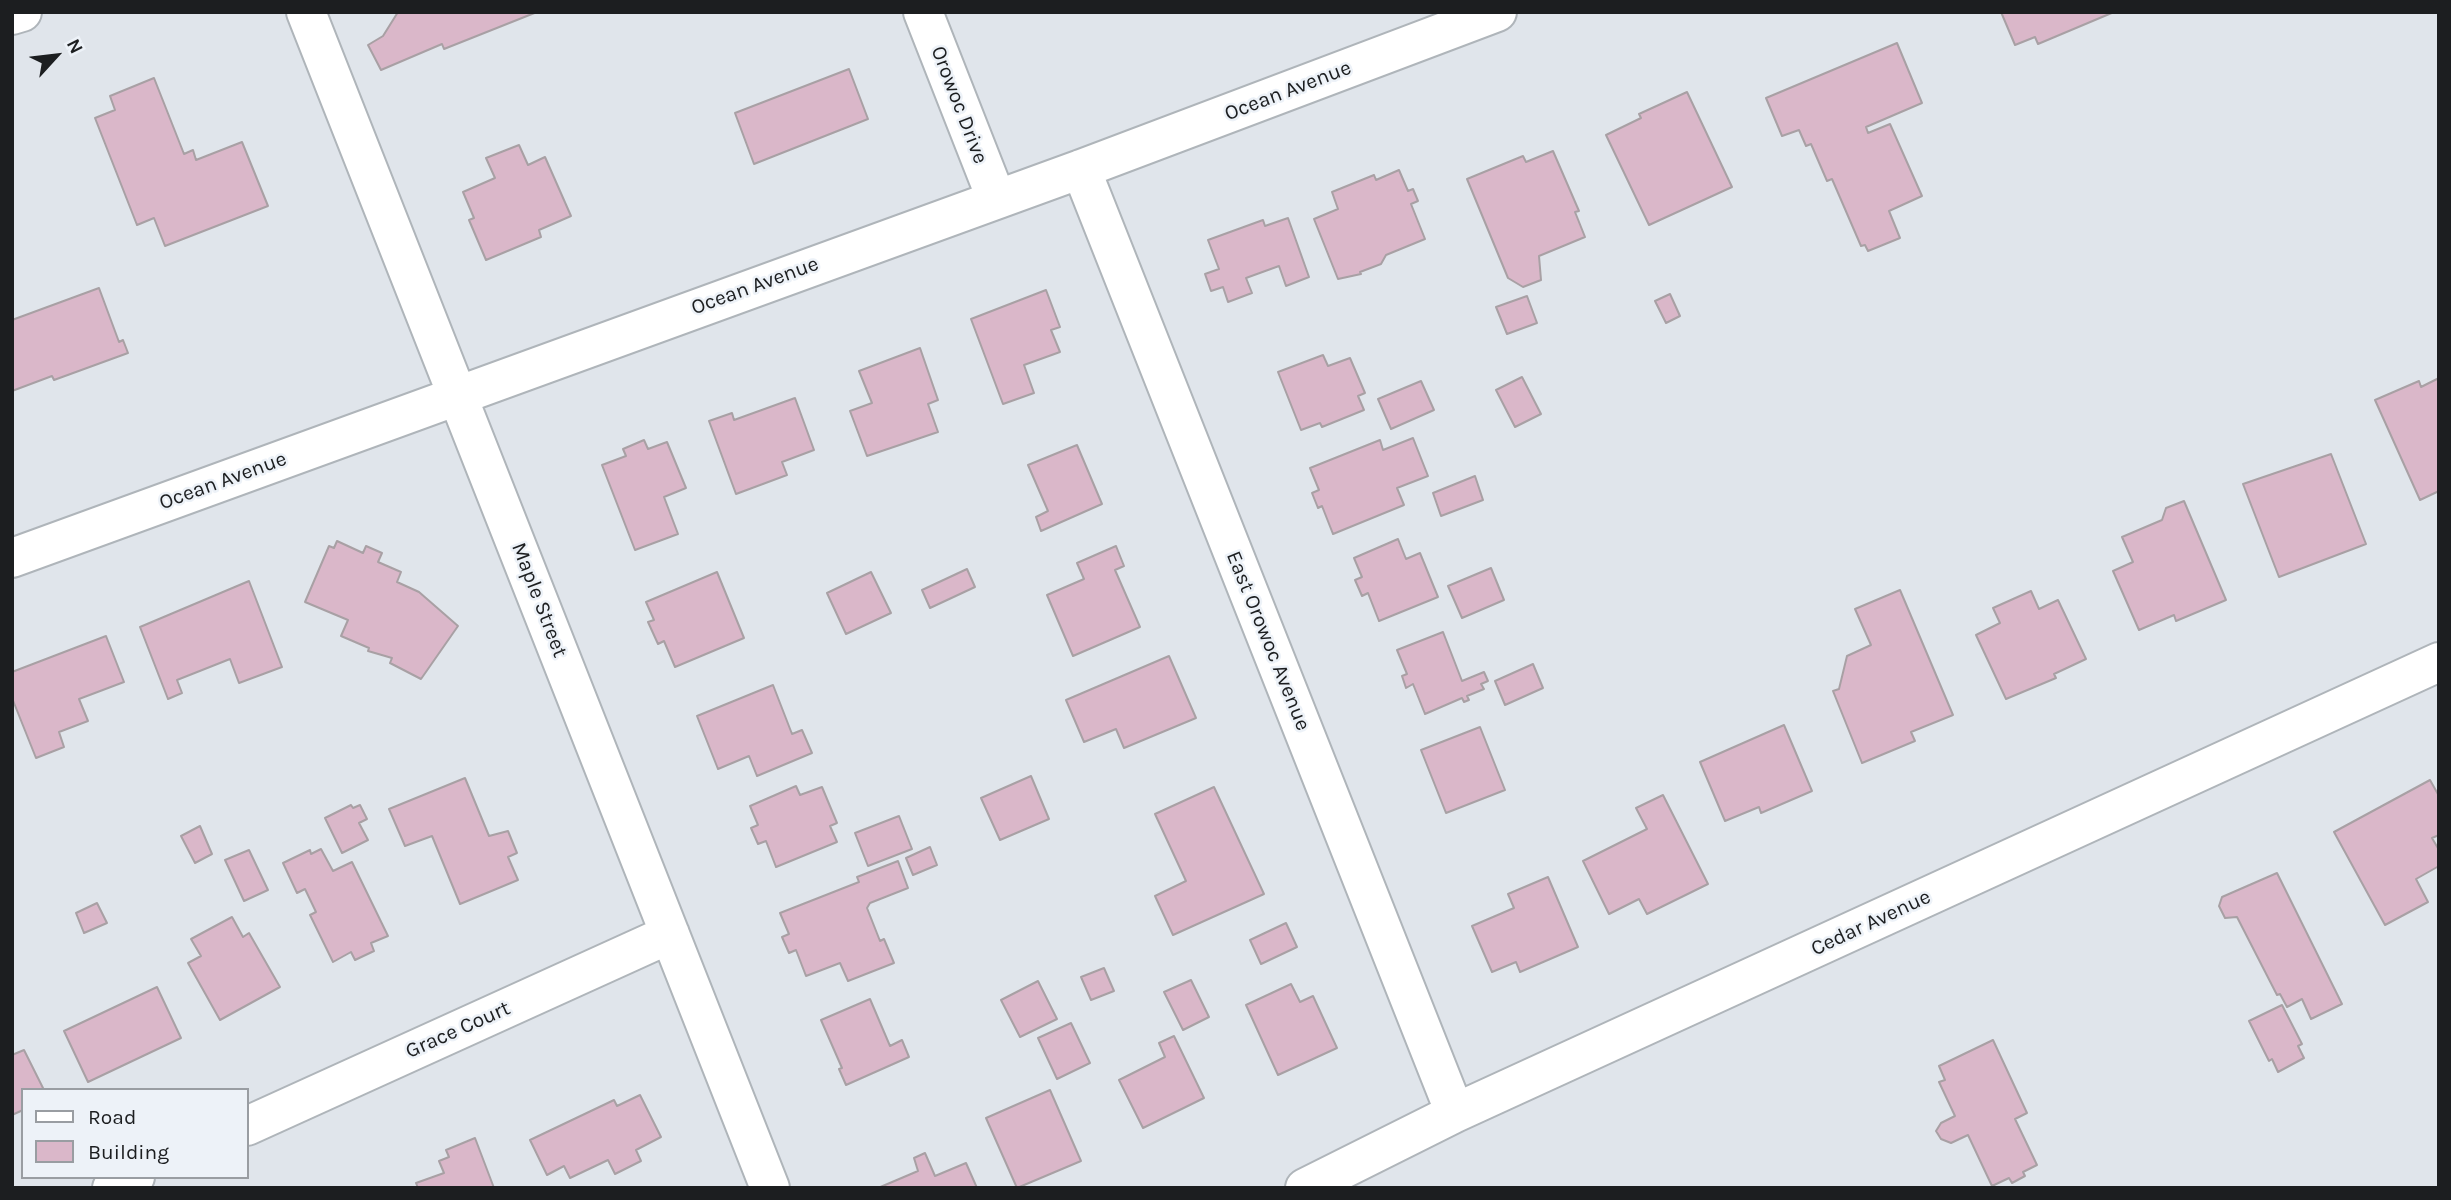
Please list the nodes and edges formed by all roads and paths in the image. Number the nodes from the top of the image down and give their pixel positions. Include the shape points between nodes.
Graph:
1 (22, 12) edge
2 (306, 12) edge
3 (923, 12) edge
4 (1497, 12) edge
5 (12, 15) edge
6 (1081, 169) junction
7 (996, 198) junction
8 (459, 395) junction
9 (12, 558) edge
10 (2439, 662) edge
11 (670, 934) junction
12 (1455, 1113) junction
13 (248, 1126) edge
14 (131, 1179) edge
15 (112, 1188) edge
16 (770, 1188) edge
17 (1305, 1188) edge

1 - 5 street
2 - 8 street, Maple Street
3 - 7 street, Orowoc Drive
4 - 6 street, Ocean Avenue
6 - 7 street, Ocean Avenue
6 - 12 street, East Orowoc Avenue
7 - 8 street, Ocean Avenue
8 - 9 street, Ocean Avenue
8 - 11 street, Maple Street
10 - 12 street, Cedar Avenue
11 - 13 street, Grace Court
11 - 16 street, Maple Street
12 - 17 street, Cedar Avenue
14 - 15 street

